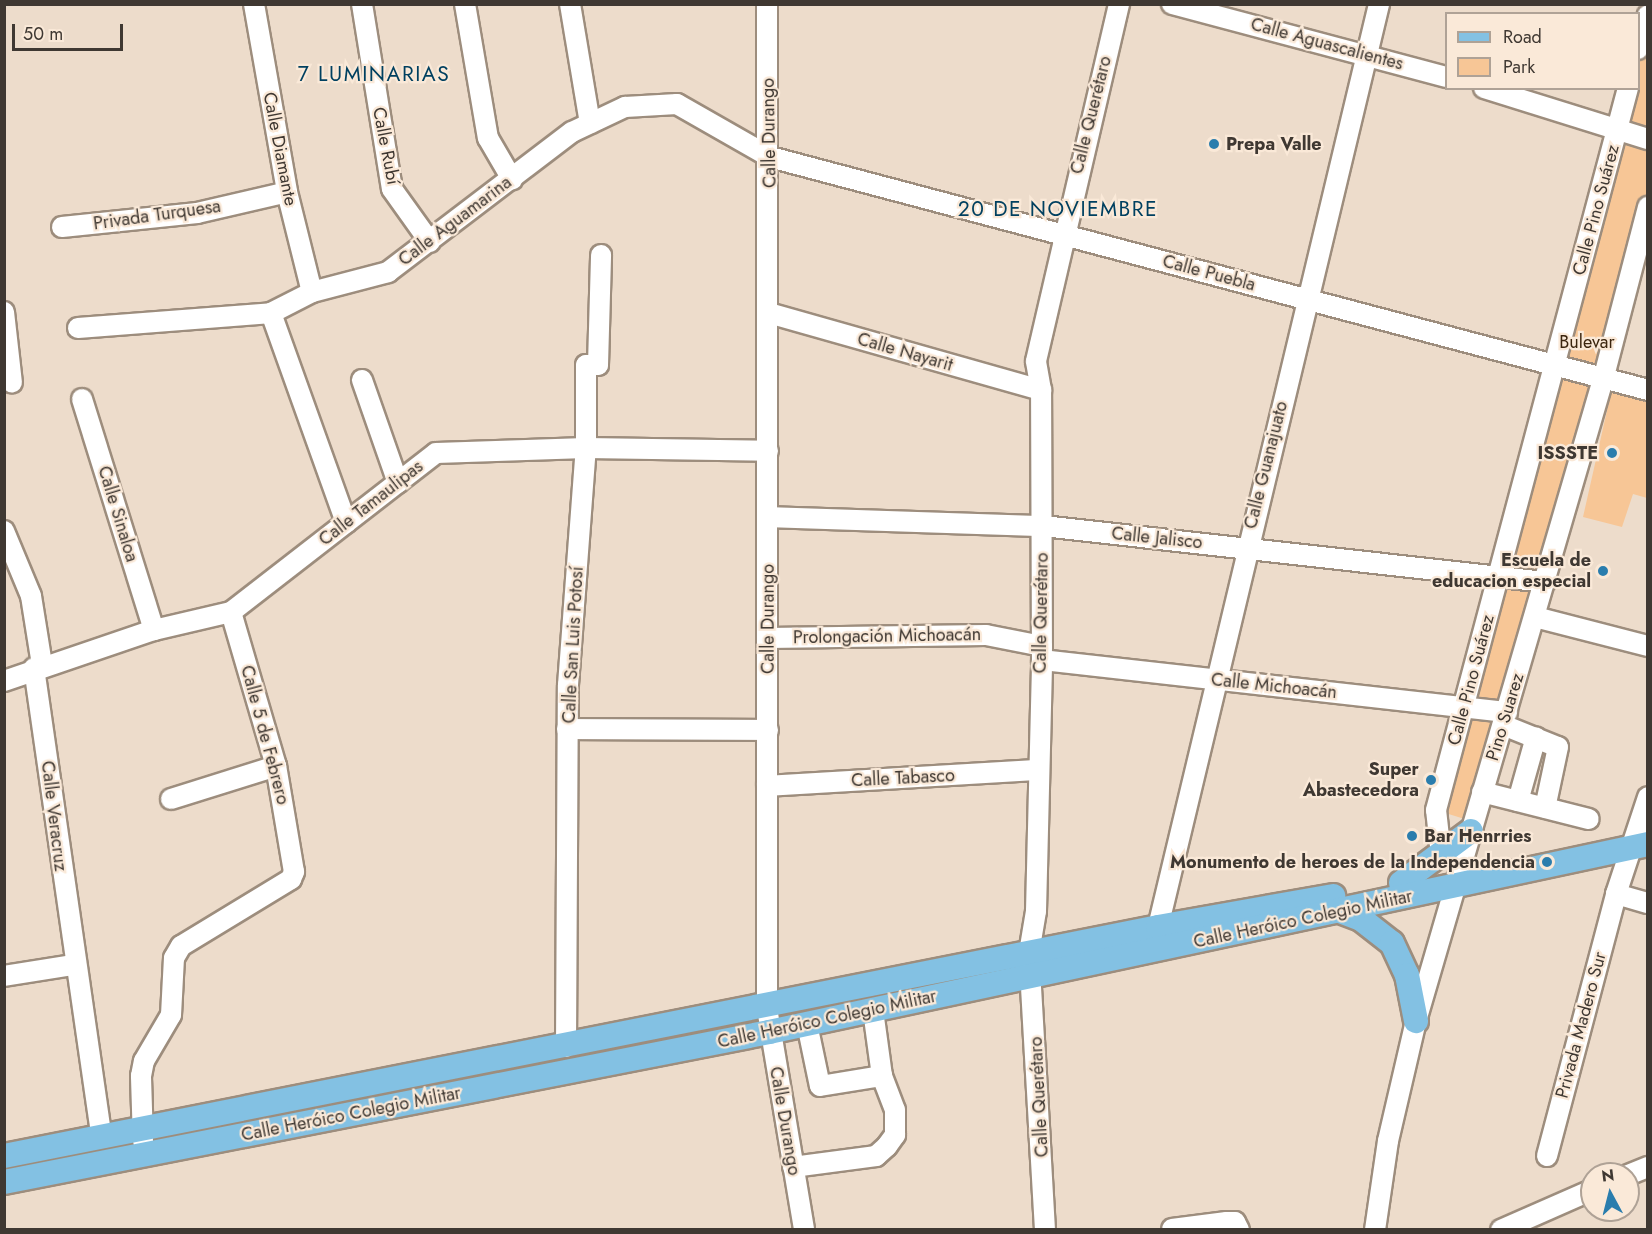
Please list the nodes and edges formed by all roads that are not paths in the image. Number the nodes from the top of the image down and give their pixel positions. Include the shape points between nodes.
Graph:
1 (254, 4) edge
2 (362, 4) edge
3 (465, 4) edge
4 (570, 4) edge
5 (767, 4) edge
6 (1119, 4) edge
7 (1172, 4) edge
8 (1379, 4) edge
9 (1647, 15) edge
10 (1640, 41) edge
11 (1367, 53) junction
12 (1445, 77) edge
13 (1490, 90) edge
14 (1627, 90) edge
15 (590, 123) junction
16 (1617, 129) junction
17 (1647, 139) edge
18 (770, 158) junction
19 (512, 178) junction
20 (286, 192) junction
21 (1647, 207) edge
22 (62, 227) dead end
23 (1061, 235) junction
24 (430, 242) junction
25 (601, 255) dead end
26 (312, 292) junction
27 (1306, 299) junction
28 (4, 312) edge
29 (271, 312) junction
30 (769, 313) junction
31 (78, 328) dead end
32 (6, 336) edge
33 (1555, 364) junction
34 (1604, 376) junction
35 (362, 381) dead end
36 (12, 383) dead end
37 (1041, 390) junction
38 (1647, 390) edge
39 (82, 399) dead end
40 (586, 448) junction
41 (768, 451) junction
42 (398, 483) junction
43 (768, 517) junction
44 (346, 523) junction
45 (1043, 526) junction
46 (4, 531) edge
47 (1246, 547) junction
48 (1499, 574) junction
49 (1545, 582) junction
50 (231, 612) junction
51 (1535, 617) junction
52 (154, 630) junction
53 (768, 638) junction
54 (1647, 646) edge
55 (1042, 653) junction
56 (38, 667) junction
57 (1215, 680) junction
58 (4, 681) edge
59 (1464, 704) junction
60 (1504, 718) junction
61 (567, 729) junction
62 (768, 730) junction
63 (1536, 737) junction
64 (276, 766) junction
65 (1039, 770) junction
66 (767, 786) junction
67 (1482, 792) junction
68 (1647, 797) edge
69 (171, 799) dead end
70 (1518, 801) junction
71 (1545, 808) junction
72 (1589, 819) dead end
73 (1471, 831) junction
74 (1640, 842) edge
75 (1441, 855) junction
76 (1458, 880) junction
77 (1401, 883) junction
78 (1616, 894) junction
79 (1647, 903) edge
80 (1324, 909) junction
81 (1158, 927) junction
82 (1029, 952) junction
83 (73, 965) junction
84 (4, 976) edge
85 (1033, 976) junction
86 (766, 1008) junction
87 (873, 1010) junction
88 (1416, 1021) junction
89 (807, 1024) junction
90 (769, 1032) junction
91 (566, 1047) junction
92 (534, 1053) junction
93 (882, 1076) junction
94 (536, 1077) junction
95 (348, 1089) junction
96 (352, 1113) junction
97 (142, 1129) junction
98 (102, 1137) junction
99 (145, 1154) junction
100 (4, 1156) edge
101 (1547, 1156) dead end
102 (793, 1167) junction
103 (4, 1182) edge
104 (1580, 1196) edge
105 (1172, 1229) edge
106 (1505, 1229) edge
107 (804, 1230) edge
108 (1045, 1230) edge
109 (1239, 1230) edge
110 (1375, 1230) edge

1 - 20 street, Calle Diamante
2 - 24 street, Calle Rubí via 392,189
3 - 19 street via 488,138
4 - 15 street
5 - 18 street, Calle Durango
6 - 23 street, Calle Querétaro
7 - 11 street, Calle Aguascalientes
8 - 11 street, Calle Guanajuato
9 - 10 street
11 - 12 street, Calle Aguascalientes
11 - 27 street, Calle Guanajuato
13 - 16 street
14 - 16 street, Calle Pino Suárez
15 - 18 street, Calle Aguamarina via 625,106 677,104
15 - 19 street, Calle Aguamarina
16 - 17 street
16 - 33 street, Calle Pino Suárez
18 - 23 street, Calle Puebla
18 - 30 street, Calle Durango
19 - 24 street, Calle Aguamarina
20 - 22 street, Privada Turquesa via 197,213
20 - 26 street, Calle Diamante
21 - 34 street, Pino Suarez
23 - 27 street, Calle Puebla
23 - 37 street, Calle Querétaro via 1036,360
24 - 26 street, Calle Aguamarina via 388,272
25 - 40 street, Calle San Luis Potosí via 598,365 586,365
26 - 29 street, Calle Aguamarina
27 - 33 street, Calle Puebla
27 - 47 street, Calle Guanajuato
28 - 32 street
29 - 31 street, Calle Aguamarina
29 - 44 street
30 - 37 street, Calle Nayarit
30 - 41 street, Calle Durango
32 - 36 street
33 - 34 street, Calle Puebla
33 - 48 street, Calle Pino Suárez
34 - 38 street, Calle Puebla
34 - 49 street, Pino Suarez
35 - 42 street
37 - 45 street, Calle Querétaro
39 - 52 street, Calle Sinaloa
40 - 41 street, Calle Tamaulipas
40 - 42 street, Calle Tamaulipas via 436,453
40 - 61 street, Calle San Luis Potosí
41 - 43 street, Calle Durango
42 - 44 street, Calle Tamaulipas
43 - 45 street, Calle Jalisco
43 - 53 street, Calle Durango
44 - 50 street, Calle Tamaulipas
45 - 47 street, Calle Jalisco
45 - 55 street, Calle Querétaro
46 - 56 street, Calle Veracruz via 31,596
47 - 48 street, Calle Jalisco
47 - 57 street, Calle Guanajuato
48 - 49 street, Calle Jalisco
48 - 59 street, Calle Pino Suárez
49 - 51 street, Pino Suarez
50 - 52 street, Calle Tamaulipas
50 - 64 street, Calle 5 de Febrero
51 - 54 street
51 - 60 street, Pino Suarez
52 - 56 street, Calle Tamaulipas
53 - 55 street, Prolongación Michoacán via 986,634
53 - 62 street, Calle Durango
55 - 57 street, Calle Michoacán
55 - 65 street, Calle Querétaro
56 - 58 street, Calle Tamaulipas
56 - 83 street, Calle Veracruz
57 - 59 street, Calle Michoacán
57 - 81 street, Calle Guanajuato
59 - 60 street, Calle Michoacán
59 - 75 street, Calle Pino Suárez via 1436,810
60 - 63 street, Calle Michoacán
60 - 67 street, Pino Suarez
61 - 62 street
61 - 91 street, Calle San Luis Potosí
62 - 66 street, Calle Durango
63 - 70 street
63 - 71 street, Calle Michoacán via 1553,744 1559,752
64 - 69 street
64 - 97 street, Calle 5 de Febrero via 294,860 291,879 181,946 174,958 171,1016 144,1061
65 - 66 street, Calle Tabasco
65 - 82 street, Calle Querétaro via 1036,911
66 - 86 street, Calle Durango
67 - 70 street
67 - 73 street, Pino Suarez
68 - 74 street, Privada Madero Sur
70 - 71 street
71 - 72 street
73 - 75 main road
73 - 76 street, Pino Suarez
74 - 76 main road, Calle Heróico Colegio Militar
74 - 78 street, Privada Madero Sur
75 - 77 main road
76 - 77 main road, Calle Heróico Colegio Militar
76 - 80 main road, Calle Heróico Colegio Militar
76 - 88 street, Pino Suarez
77 - 80 main road, Calle Heróico Colegio Militar
78 - 79 street
78 - 101 street, Privada Madero Sur
80 - 81 main road, Calle Heróico Colegio Militar
80 - 85 main road, Calle Heróico Colegio Militar
80 - 88 main road via 1361,919 1392,943 1407,975
81 - 82 main road, Calle Heróico Colegio Militar
82 - 85 street, Calle Querétaro
82 - 86 main road, Calle Heróico Colegio Militar
83 - 84 street
83 - 98 street, Calle Veracruz
85 - 87 main road, Calle Heróico Colegio Militar
85 - 108 street, Calle Querétaro
86 - 90 street, Calle Durango
86 - 91 main road, Calle Heróico Colegio Militar
87 - 89 main road, Calle Heróico Colegio Militar
87 - 93 street
88 - 110 street, Pino Suarez via 1388,1141
89 - 90 main road, Calle Heróico Colegio Militar
89 - 93 street via 820,1086
90 - 94 main road, Calle Heróico Colegio Militar
90 - 102 street, Calle Durango
91 - 92 main road, Calle Heróico Colegio Militar
92 - 94 main road
92 - 95 main road, Calle Heróico Colegio Militar
93 - 102 street via 895,1110 894,1136 887,1146 876,1156
94 - 96 main road, Calle Heróico Colegio Militar
95 - 96 main road
95 - 97 main road, Calle Heróico Colegio Militar
96 - 99 main road, Calle Heróico Colegio Militar
97 - 98 main road, Calle Heróico Colegio Militar
97 - 99 street
98 - 100 main road, Calle Heróico Colegio Militar
99 - 103 main road, Calle Heróico Colegio Militar
102 - 107 street, Calle Durango
104 - 106 street
105 - 109 street via 1235,1222

